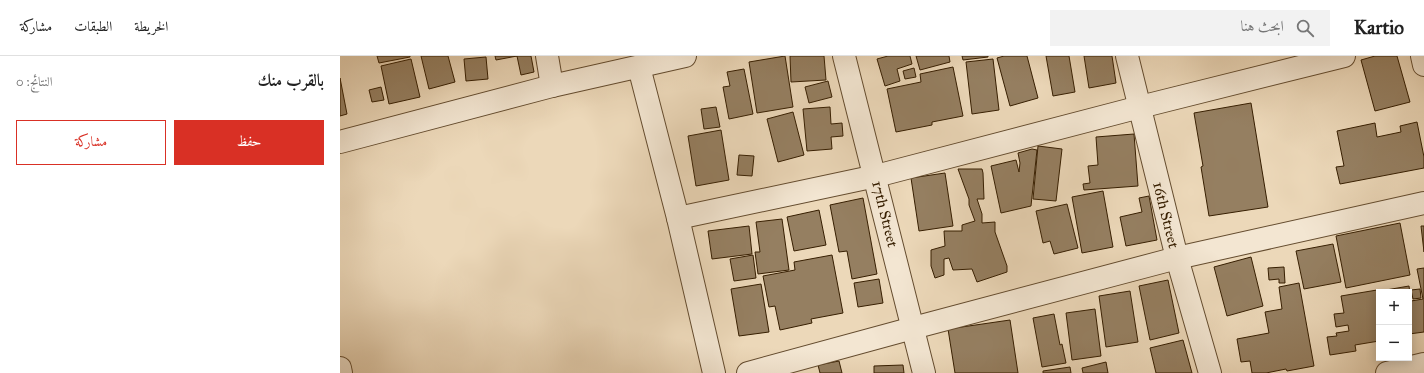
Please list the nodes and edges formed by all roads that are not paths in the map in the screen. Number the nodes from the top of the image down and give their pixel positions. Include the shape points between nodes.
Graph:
1 (547, 56) edge
2 (685, 56) edge
3 (844, 56) edge
4 (1127, 56) edge
5 (1344, 56) edge
6 (1422, 56) edge
7 (1424, 65) edge
8 (639, 67) junction
9 (552, 86) junction
10 (1140, 107) junction
11 (340, 142) edge
12 (876, 176) junction
13 (1424, 203) edge
14 (678, 218) junction
15 (1177, 258) junction
16 (913, 328) junction
17 (1424, 364) edge
18 (340, 368) edge
19 (341, 373) edge
20 (714, 373) edge
21 (748, 373) edge
22 (924, 373) edge
23 (1210, 373) edge
24 (1387, 373) edge

1 - 9 street
2 - 8 street
3 - 12 street, 17th Street
4 - 10 street, 16th Street
5 - 10 street
6 - 7 street
8 - 9 street
8 - 14 street
9 - 11 street
10 - 12 street
10 - 15 street, 16th Street
12 - 14 street
12 - 16 street, 17th Street
13 - 15 street
14 - 20 street
15 - 16 street
15 - 23 street, 16th Street
16 - 21 street
16 - 22 street, 17th Street
17 - 24 street
18 - 19 street

